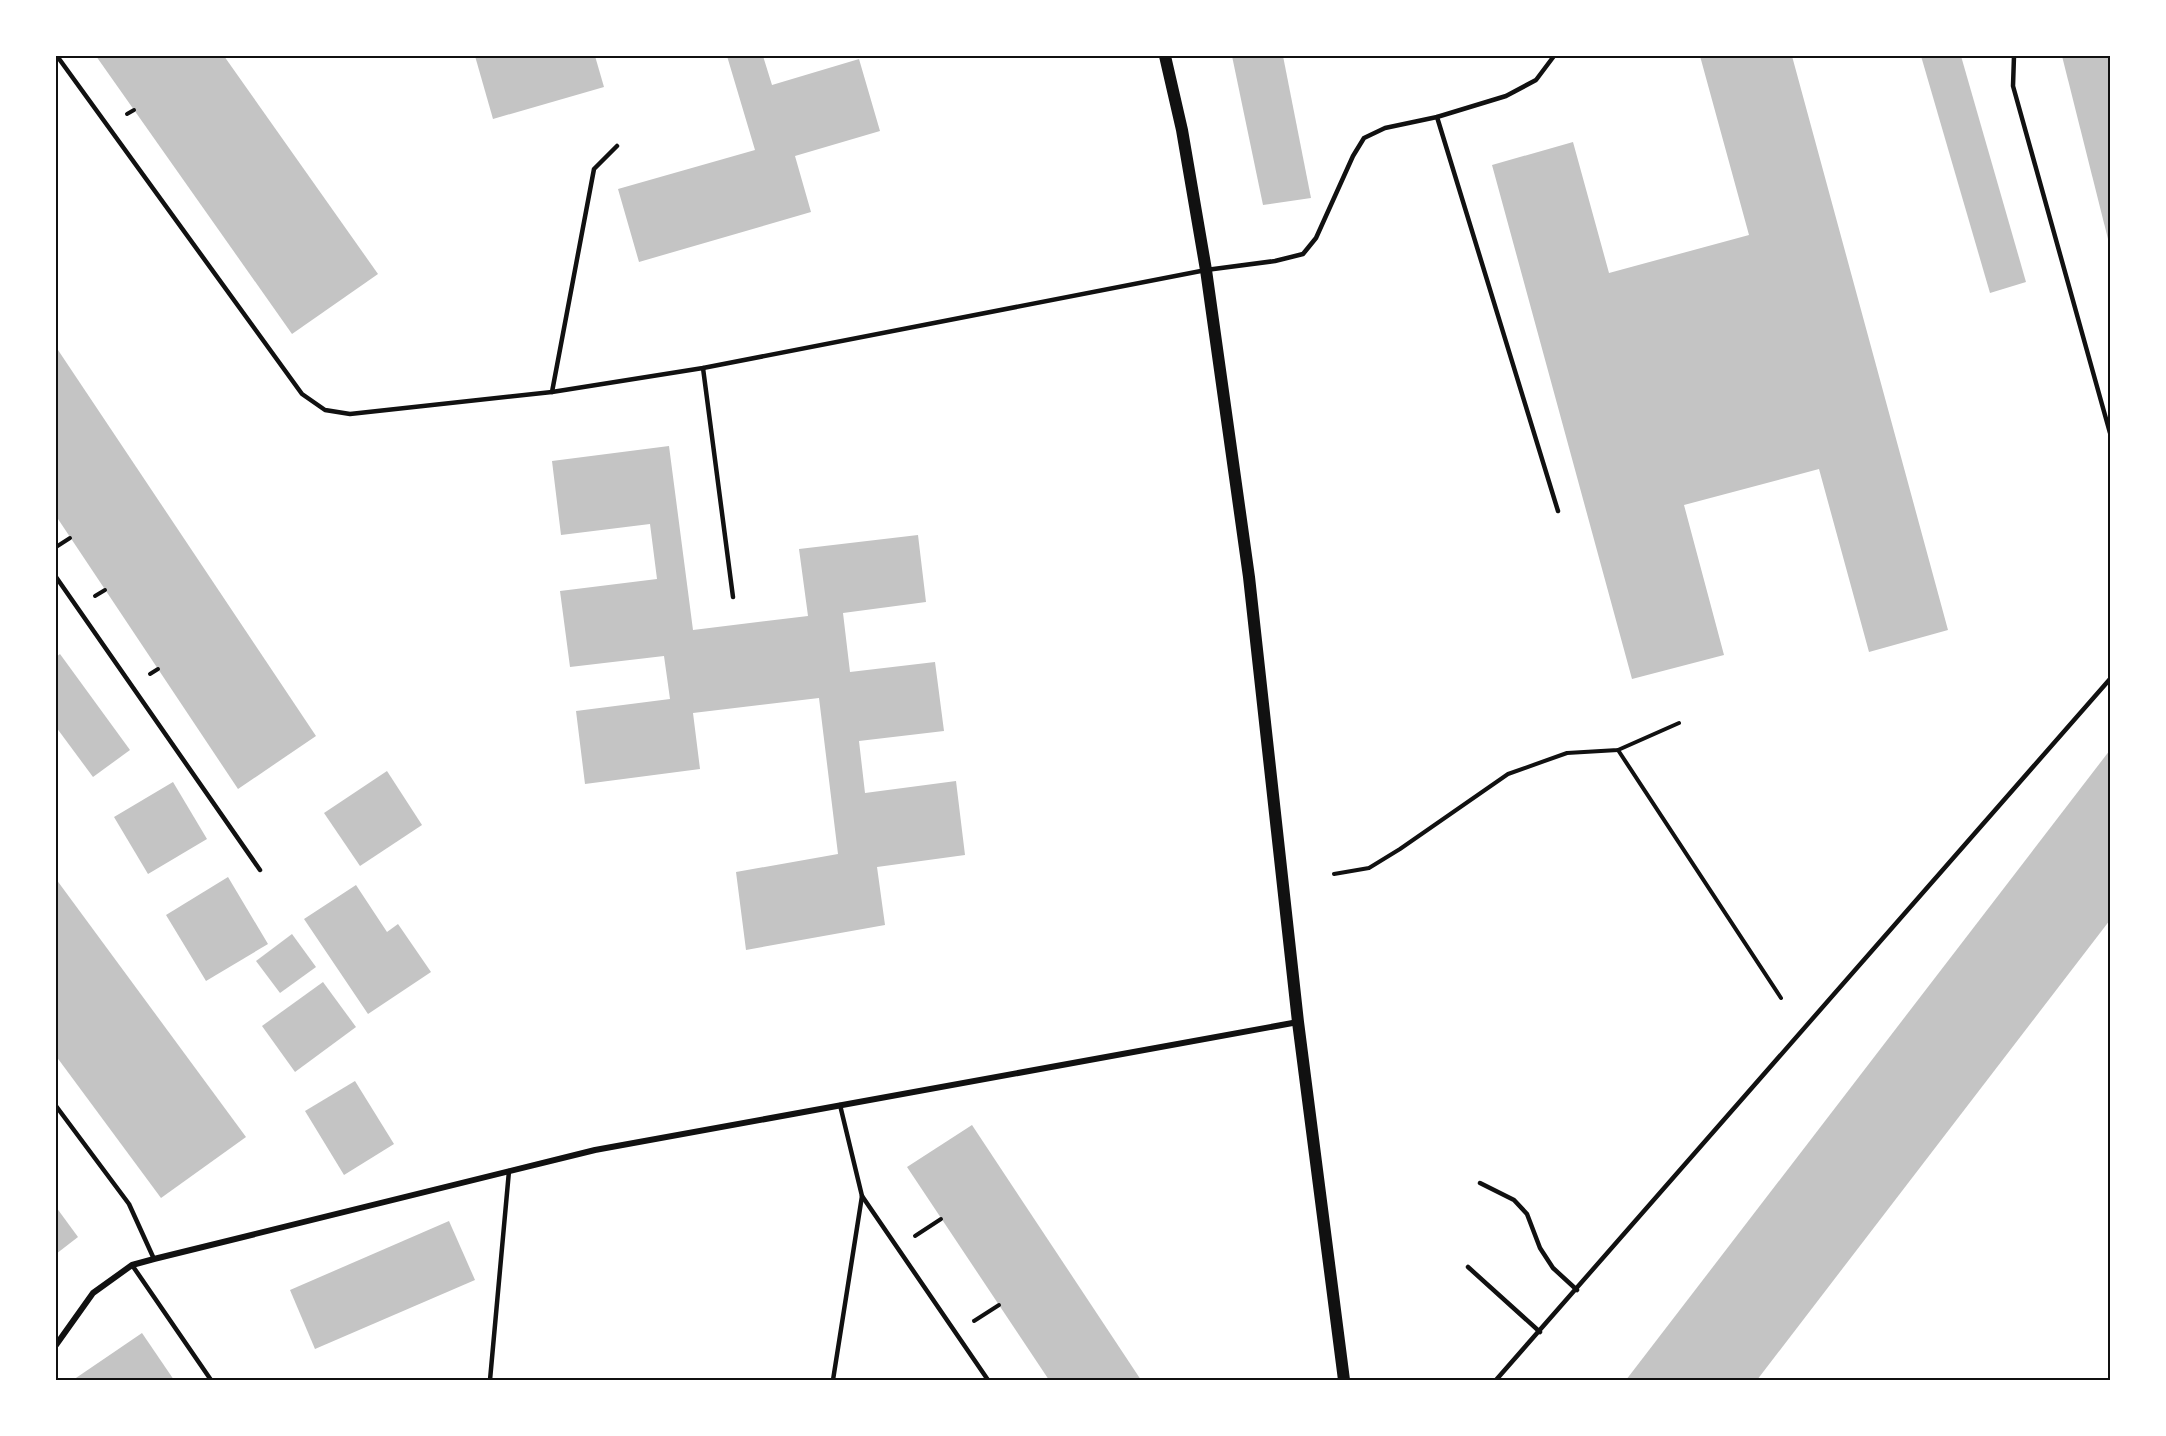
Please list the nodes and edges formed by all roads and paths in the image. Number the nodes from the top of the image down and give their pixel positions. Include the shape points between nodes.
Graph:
1 (57, 56) edge
2 (1165, 56) edge
3 (1554, 56) edge
4 (2014, 56) edge
5 (1437, 117) junction
6 (617, 146) dead end
7 (1206, 270) junction
8 (703, 368) junction
9 (552, 392) junction
10 (2110, 433) edge
11 (1558, 511) dead end
12 (70, 538) dead end
13 (56, 547) edge
14 (56, 577) edge
15 (733, 597) dead end
16 (2110, 679) edge
17 (1679, 723) dead end
18 (1618, 750) junction
19 (260, 870) dead end
20 (1334, 874) dead end
21 (1781, 998) dead end
22 (1298, 1022) junction
23 (840, 1105) junction
24 (56, 1106) edge
25 (509, 1171) junction
26 (1480, 1183) dead end
27 (862, 1196) junction
28 (941, 1219) dead end
29 (897, 1248) junction
30 (154, 1259) junction
31 (132, 1265) junction
32 (1468, 1266) dead end
33 (1577, 1290) junction
34 (1540, 1332) junction
35 (56, 1345) edge
36 (211, 1380) edge
37 (490, 1380) edge
38 (832, 1380) edge
39 (987, 1380) edge
40 (1344, 1380) edge
41 (1496, 1380) edge

1 - 9 lane via 302,394 326,410 350,414
2 - 7 main road
3 - 5 lane via 1536,80 1506,96
4 - 10 lane via 2013,86
5 - 7 lane via 1385,128 1364,138 1316,238 1303,254
5 - 11 lane
6 - 9 lane via 594,169
7 - 8 lane
7 - 22 main road via 1249,577
8 - 9 lane
8 - 15 lane
12 - 13 path
14 - 19 lane
16 - 33 lane
17 - 18 path
18 - 20 path via 1567,753 1508,774 1369,868
18 - 21 path
22 - 23 street
22 - 40 main road
23 - 25 street via 595,1149
23 - 27 lane
24 - 30 lane via 129,1204
25 - 30 street
25 - 37 lane
26 - 33 lane via 1514,1200 1527,1214 1540,1248
27 - 29 lane
27 - 38 lane
28 - 29 path
29 - 39 lane
30 - 31 street
31 - 35 street via 93,1293
31 - 36 lane
32 - 34 lane
33 - 34 lane
34 - 41 lane

